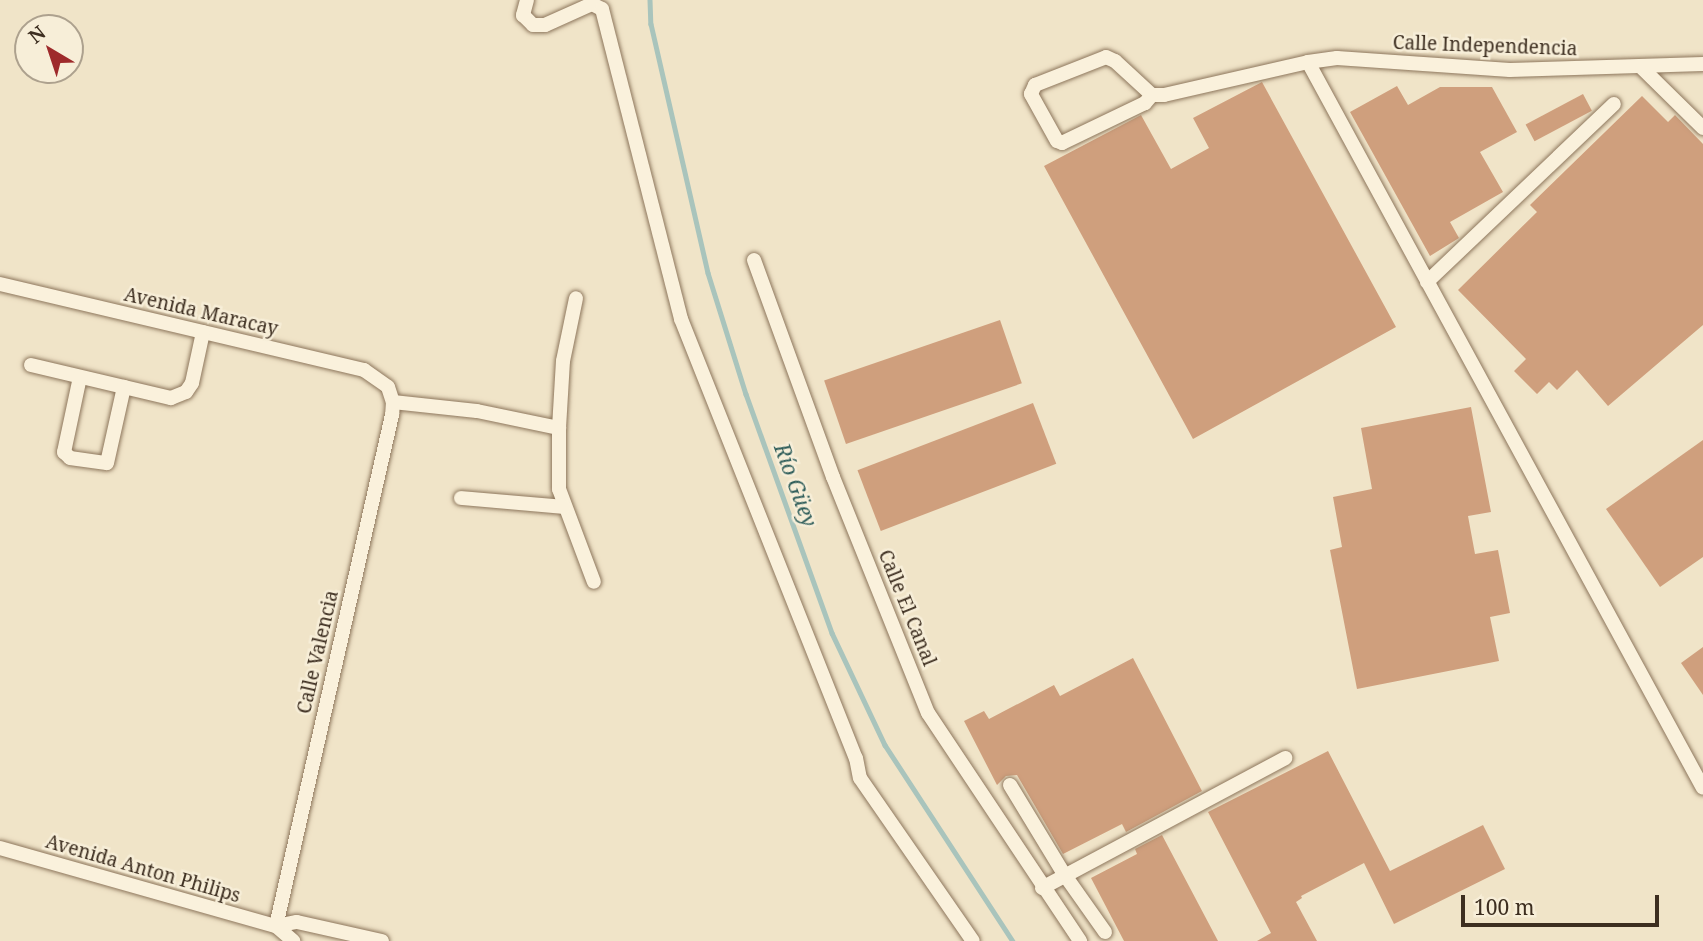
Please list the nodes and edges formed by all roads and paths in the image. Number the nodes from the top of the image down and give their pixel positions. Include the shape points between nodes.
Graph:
1 (527, 0) edge
2 (1308, 62) junction
3 (1703, 64) edge
4 (1641, 67) junction
5 (1152, 95) junction
6 (1614, 104) dead end
7 (1703, 128) edge
8 (754, 261) dead end
9 (1427, 282) junction
10 (0, 284) edge
11 (576, 298) dead end
12 (203, 332) junction
13 (31, 365) dead end
14 (80, 377) junction
15 (124, 387) junction
16 (393, 402) junction
17 (559, 428) junction
18 (461, 498) dead end
19 (564, 506) junction
20 (594, 582) dead end
21 (1285, 758) dead end
22 (1010, 785) dead end
23 (1703, 788) edge
24 (0, 848) edge
25 (1064, 874) junction
26 (1042, 888) junction
27 (275, 926) junction
28 (1105, 932) dead end
29 (293, 941) edge
30 (382, 941) edge
31 (973, 941) edge
32 (1080, 941) edge

1 - 31 street via 523,15 533,25 545,25 592,4 602,9 681,319 856,758 860,778
2 - 4 street, Calle Independencia via 1338,58 1510,70
2 - 5 street, Calle Independencia
2 - 9 street
3 - 4 street, Calle Independencia
4 - 7 street
5 - 5 street via 1145,103 1062,143 1031,94 1035,85 1106,58
6 - 9 street
8 - 26 street, Calle El Canal via 833,477 928,713
9 - 23 street
10 - 12 street, Avenida Maracay
11 - 17 street via 563,361
12 - 15 street via 187,392 171,398
12 - 16 street, Avenida Maracay via 364,370 388,387
13 - 14 street
14 - 15 street
14 - 15 street via 64,452 71,457 107,463
16 - 17 street via 477,411
16 - 27 street, Calle Valencia
17 - 19 street via 557,472
18 - 19 street
19 - 20 street
21 - 25 street
22 - 25 street
24 - 27 street, Avenida Anton Philips
25 - 26 street
25 - 28 street
26 - 32 street, Calle El Canal
27 - 29 street, Avenida Anton Philips
27 - 30 street, Avenida Anton Philips via 297,922

